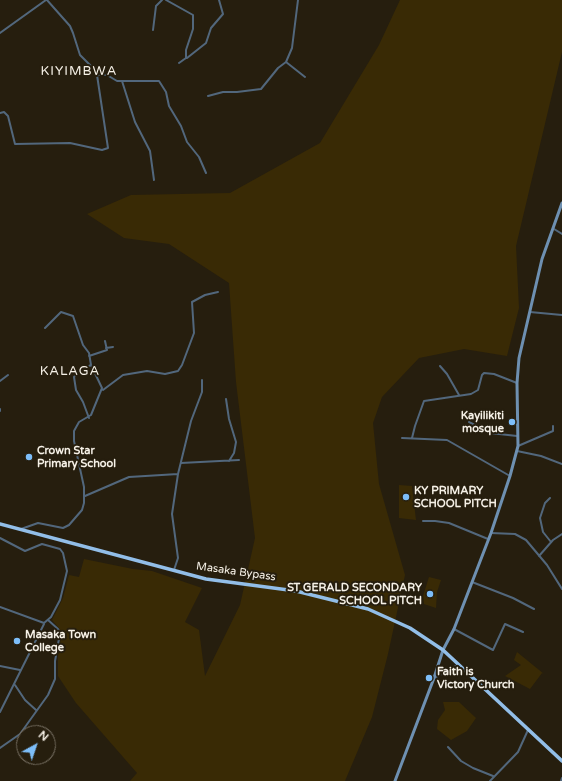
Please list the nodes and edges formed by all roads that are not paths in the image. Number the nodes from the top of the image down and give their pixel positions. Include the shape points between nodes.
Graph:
1 (47, 0) edge
2 (162, 0) edge
3 (166, 0) edge
4 (219, 0) edge
5 (298, 0) edge
6 (153, 30) dead end
7 (0, 33) edge
8 (186, 58) junction
9 (286, 62) junction
10 (179, 63) dead end
11 (97, 75) junction
12 (305, 77) dead end
13 (122, 81) junction
14 (208, 96) dead end
15 (0, 113) edge
16 (206, 172) dead end
17 (154, 180) dead end
18 (562, 203) edge
19 (552, 228) junction
20 (562, 234) edge
21 (218, 292) dead end
22 (529, 312) junction
23 (562, 315) edge
24 (45, 328) dead end
25 (105, 341) dead end
26 (113, 347) dead end
27 (106, 348) junction
28 (89, 356) junction
29 (91, 365) junction
30 (440, 366) dead end
31 (8, 375) dead end
32 (202, 380) dead end
33 (0, 381) edge
34 (517, 383) junction
35 (102, 391) junction
36 (459, 395) junction
37 (226, 399) dead end
38 (89, 418) junction
39 (469, 422) dead end
40 (553, 426) dead end
41 (518, 436) junction
42 (402, 438) dead end
43 (412, 438) junction
44 (518, 446) junction
45 (517, 451) junction
46 (239, 460) dead end
47 (229, 461) junction
48 (181, 463) junction
49 (562, 464) edge
50 (178, 474) junction
51 (510, 476) junction
52 (84, 496) junction
53 (550, 498) dead end
54 (423, 521) dead end
55 (0, 524) edge
56 (20, 530) junction
57 (491, 533) junction
58 (562, 534) edge
59 (0, 538) edge
60 (488, 539) junction
61 (551, 542) junction
62 (539, 556) junction
63 (174, 571) junction
64 (472, 582) junction
65 (562, 589) edge
66 (0, 607) edge
67 (534, 609) dead end
68 (48, 620) junction
69 (44, 623) junction
70 (454, 629) junction
71 (523, 632) dead end
72 (443, 650) junction
73 (459, 664) junction
74 (0, 666) edge
75 (21, 670) junction
76 (434, 678) junction
77 (14, 685) junction
78 (36, 710) junction
79 (0, 712) edge
80 (528, 730) junction
81 (448, 747) dead end
82 (0, 748) edge
83 (562, 761) edge
84 (493, 776) junction
85 (395, 781) edge
86 (490, 781) edge

1 - 7 street
1 - 11 street via 70,26 80,55
2 - 6 street via 156,6
3 - 8 street via 193,15
4 - 8 street via 223,14 211,28 206,43
5 - 9 street via 292,48
8 - 10 street
9 - 12 street
9 - 14 street via 261,89 223,92
11 - 13 street via 107,75 114,80
11 - 15 street via 108,148 102,150 85,145 61,143 15,144 8,116 4,112
13 - 16 street via 159,81 187,142 199,157
13 - 17 street via 135,122 150,151
18 - 19 main road
19 - 20 street
19 - 22 main road
21 - 35 street via 192,302 194,333 178,371 165,374 147,371 123,375
22 - 23 street
22 - 34 main road via 519,358
24 - 28 street via 61,312 73,316
25 - 27 street
26 - 27 street
27 - 28 street via 107,350
28 - 29 street
29 - 35 street
29 - 38 street via 74,377 76,390
30 - 36 street
31 - 33 street
32 - 48 street via 202,392 191,421
34 - 36 street via 484,373 477,391 469,395
34 - 41 main road
35 - 38 street
36 - 43 street via 424,401
37 - 47 street via 236,442
38 - 52 street via 79,422 74,431
39 - 41 street via 490,433
40 - 44 street via 553,431
41 - 44 main road
42 - 43 street
43 - 51 street via 440,438 451,441
44 - 45 main road
45 - 49 street
45 - 51 main road
46 - 47 street
47 - 48 street
48 - 50 street
50 - 52 street via 129,478
50 - 63 street via 172,514 178,558
51 - 57 main road
52 - 56 street via 82,510 66,527 38,523
53 - 61 street via 545,503 540,518 543,532
54 - 60 street via 435,521 464,528
55 - 56 highway, Masaka Bypass
56 - 63 highway, Masaka Bypass
57 - 60 main road
57 - 62 street via 520,536 531,544
58 - 61 street
59 - 68 street via 25,552 42,544 64,552 67,571 64,590
60 - 64 main road
61 - 62 street
62 - 65 street
63 - 72 highway, Masaka Bypass via 224,582 296,591 368,609 410,628
64 - 67 street
64 - 70 main road
66 - 69 street
68 - 69 street
68 - 78 street via 60,633 55,661 56,677 48,695
69 - 75 street
70 - 71 street via 493,650 504,624
70 - 72 main road
72 - 73 highway, Masaka Bypass
72 - 76 main road
73 - 76 street
73 - 80 highway, Masaka Bypass
74 - 75 street
75 - 77 street
76 - 85 main road
77 - 78 street
77 - 79 street
78 - 82 street via 20,734
80 - 83 highway, Masaka Bypass
80 - 84 street via 518,752
81 - 84 street via 467,764
84 - 86 street

